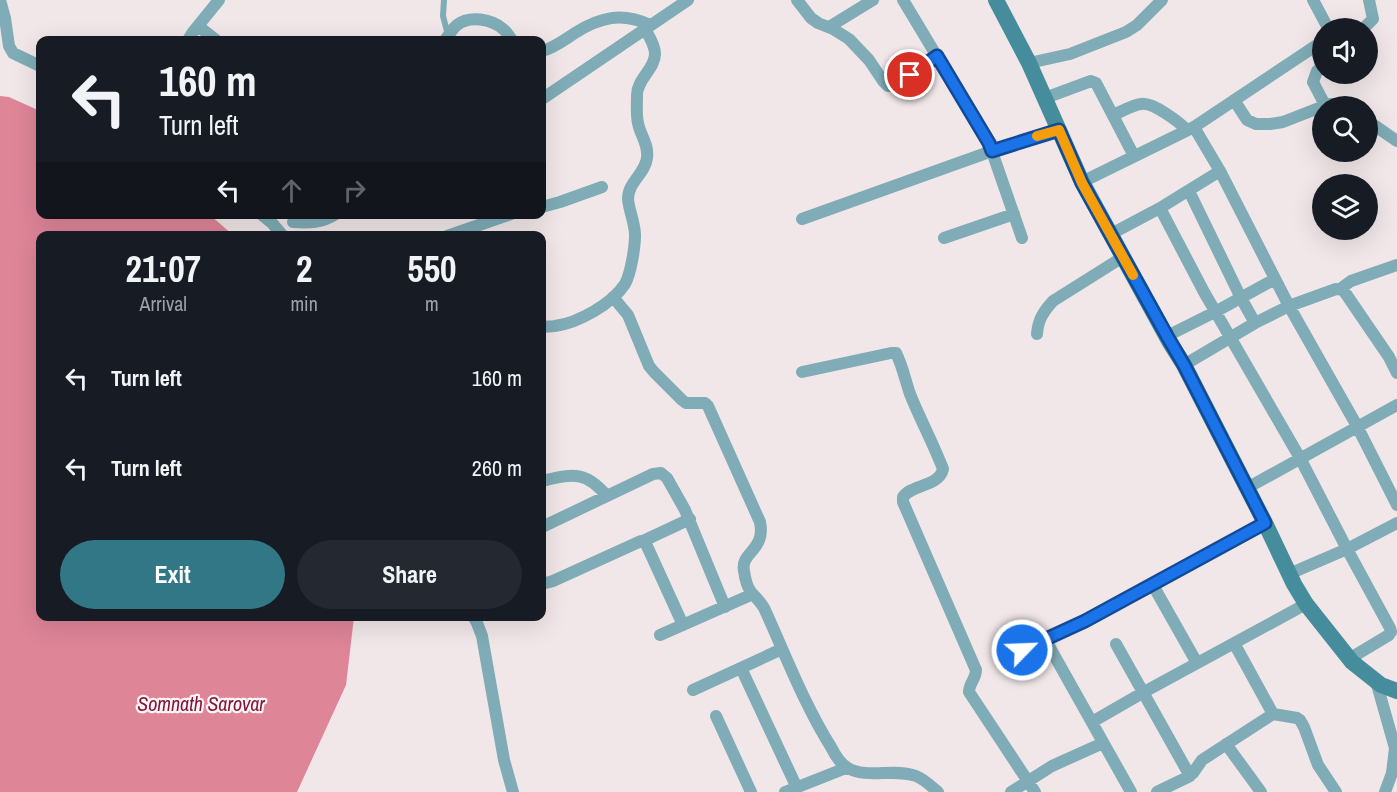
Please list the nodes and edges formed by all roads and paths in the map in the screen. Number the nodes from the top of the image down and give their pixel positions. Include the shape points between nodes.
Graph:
1 (0, 0) edge
2 (219, 0) edge
3 (444, 0) edge
4 (688, 0) edge
5 (797, 0) edge
6 (873, 0) edge
7 (903, 0) edge
8 (996, 0) edge
9 (1313, 0) edge
10 (1369, 0) edge
11 (1156, 2) edge
12 (1323, 18) edge
13 (1373, 18) edge
14 (198, 26) junction
15 (647, 27) junction
16 (829, 27) junction
17 (191, 36) edge
18 (211, 36) edge
19 (447, 36) edge
20 (449, 36) edge
21 (509, 36) edge
22 (5, 48) edge
23 (1312, 48) edge
24 (546, 49) edge
25 (937, 56) junction
26 (1029, 63) junction
27 (36, 64) edge
28 (546, 96) edge
29 (1045, 98) junction
30 (1234, 100) junction
31 (1312, 110) edge
32 (1113, 115) junction
33 (1191, 128) junction
34 (1378, 128) edge
35 (1059, 130) junction
36 (1397, 141) edge
37 (992, 151) junction
38 (1134, 156) junction
39 (1220, 171) junction
40 (1082, 183) junction
41 (602, 187) dead end
42 (1189, 191) junction
43 (546, 206) edge
44 (1160, 208) junction
45 (1014, 214) junction
46 (267, 219) edge
47 (295, 219) edge
48 (299, 219) edge
49 (326, 219) edge
50 (496, 219) edge
51 (801, 219) dead end
52 (279, 231) edge
53 (286, 231) edge
54 (462, 231) edge
55 (1111, 234) junction
56 (944, 238) dead end
57 (1022, 238) dead end
58 (1123, 257) junction
59 (1397, 265) edge
60 (1275, 279) junction
61 (1340, 289) junction
62 (613, 297) junction
63 (1240, 298) junction
64 (1289, 306) junction
65 (1215, 312) junction
66 (1255, 324) junction
67 (546, 327) edge
68 (1037, 334) dead end
69 (1167, 336) junction
70 (1230, 338) junction
71 (1393, 355) edge
72 (1184, 365) junction
73 (802, 372) dead end
74 (1397, 373) edge
75 (1397, 405) edge
76 (1357, 426) junction
77 (1300, 458) junction
78 (546, 480) edge
79 (1247, 488) junction
80 (607, 496) junction
81 (1397, 505) edge
82 (690, 519) junction
83 (1265, 523) junction
84 (1397, 523) edge
85 (546, 525) edge
86 (643, 541) junction
87 (1347, 549) junction
88 (1289, 574) junction
89 (546, 583) edge
90 (1154, 585) junction
91 (753, 594) junction
92 (1306, 604) junction
93 (725, 607) junction
94 (476, 621) edge
95 (683, 625) junction
96 (660, 635) dead end
97 (1234, 643) junction
98 (1116, 644) dead end
99 (1049, 646) dead end
100 (782, 649) junction
101 (1022, 650) dead end
102 (1349, 659) junction
103 (1197, 663) junction
104 (741, 668) junction
105 (1376, 681) junction
106 (693, 690) dead end
107 (1397, 691) edge
108 (1144, 692) junction
109 (1273, 714) junction
110 (716, 716) dead end
111 (1092, 722) junction
112 (1103, 742) junction
113 (1226, 744) junction
114 (1395, 756) edge
115 (846, 768) junction
116 (1190, 776) junction
117 (1028, 780) junction
118 (791, 790) edge
119 (513, 792) edge
120 (751, 792) edge
121 (938, 792) edge
122 (1011, 792) edge
123 (1035, 792) edge
124 (1131, 792) edge
125 (1157, 792) edge
126 (1261, 792) edge
127 (1336, 792) edge
128 (1385, 792) edge

1 - 22 street via 5,18
2 - 14 street
3 - 19 lane
4 - 15 street
5 - 16 street via 811,18
6 - 16 street
7 - 25 street
8 - 26 street
9 - 12 street
10 - 13 street
11 - 26 street via 1132,28 1117,37
14 - 17 street
14 - 18 street
15 - 24 street via 643,22 612,17 580,29
15 - 28 street
15 - 62 street via 655,55 637,93 638,122 647,146 647,162 629,191 635,242 626,283
16 - 25 street via 862,51 888,86
20 - 21 street via 458,24 472,19 495,23
22 - 27 street
23 - 30 street
25 - 37 street
26 - 29 street
29 - 32 street via 1094,81
29 - 35 street
30 - 31 street via 1247,120 1256,124 1283,122
30 - 33 street
32 - 33 street via 1145,104
32 - 38 street
33 - 38 street
33 - 39 street
34 - 36 street
35 - 37 street
35 - 40 street
37 - 45 street
37 - 51 street
38 - 40 street
39 - 42 street
39 - 60 street
40 - 55 street
41 - 43 street
42 - 44 street
42 - 63 street
44 - 55 street
44 - 65 street
45 - 56 street
45 - 57 street
46 - 52 street
47 - 53 street
48 - 49 street via 311,223
50 - 54 street
55 - 58 street
58 - 68 street via 1053,301 1039,320
58 - 69 street
59 - 61 street
60 - 63 street
60 - 64 street
61 - 64 street
61 - 71 street
62 - 67 street via 576,320
62 - 91 street via 628,315 654,372 686,403 708,406 760,522 761,538 743,567
63 - 65 street
63 - 66 street
64 - 66 street
64 - 76 street
65 - 69 street
65 - 70 street
66 - 70 street
69 - 72 street
70 - 72 street
70 - 77 street
71 - 74 street
72 - 79 street
73 - 117 street via 891,353 899,358 909,393 942,469 935,480 906,493 903,502 976,670 969,692
75 - 76 street
76 - 77 street
76 - 81 street
77 - 79 street
77 - 87 street
78 - 80 street via 585,477
79 - 83 street
80 - 82 street via 662,473
80 - 85 street
82 - 86 street
82 - 93 street
83 - 88 street
83 - 90 street
84 - 87 street
86 - 89 street
86 - 95 street
87 - 88 street
87 - 102 street via 1391,632
88 - 92 street
90 - 101 street
90 - 103 street
91 - 93 street
91 - 100 street via 764,608
92 - 97 street
92 - 102 street
93 - 95 street
94 - 119 street
95 - 96 street
97 - 103 street
97 - 109 street
98 - 108 street
99 - 111 street
100 - 104 street
100 - 115 street via 822,734
102 - 105 street
103 - 108 street
104 - 106 street
104 - 118 street
105 - 107 street
105 - 114 street
108 - 111 street
108 - 116 street
109 - 113 street
109 - 127 street via 1302,722 1318,765
110 - 120 street
111 - 112 street
112 - 117 street
112 - 124 street
113 - 116 street via 1202,760
113 - 126 street
114 - 128 street
115 - 118 street
115 - 121 street via 917,776
116 - 125 street
117 - 122 street
117 - 123 street

